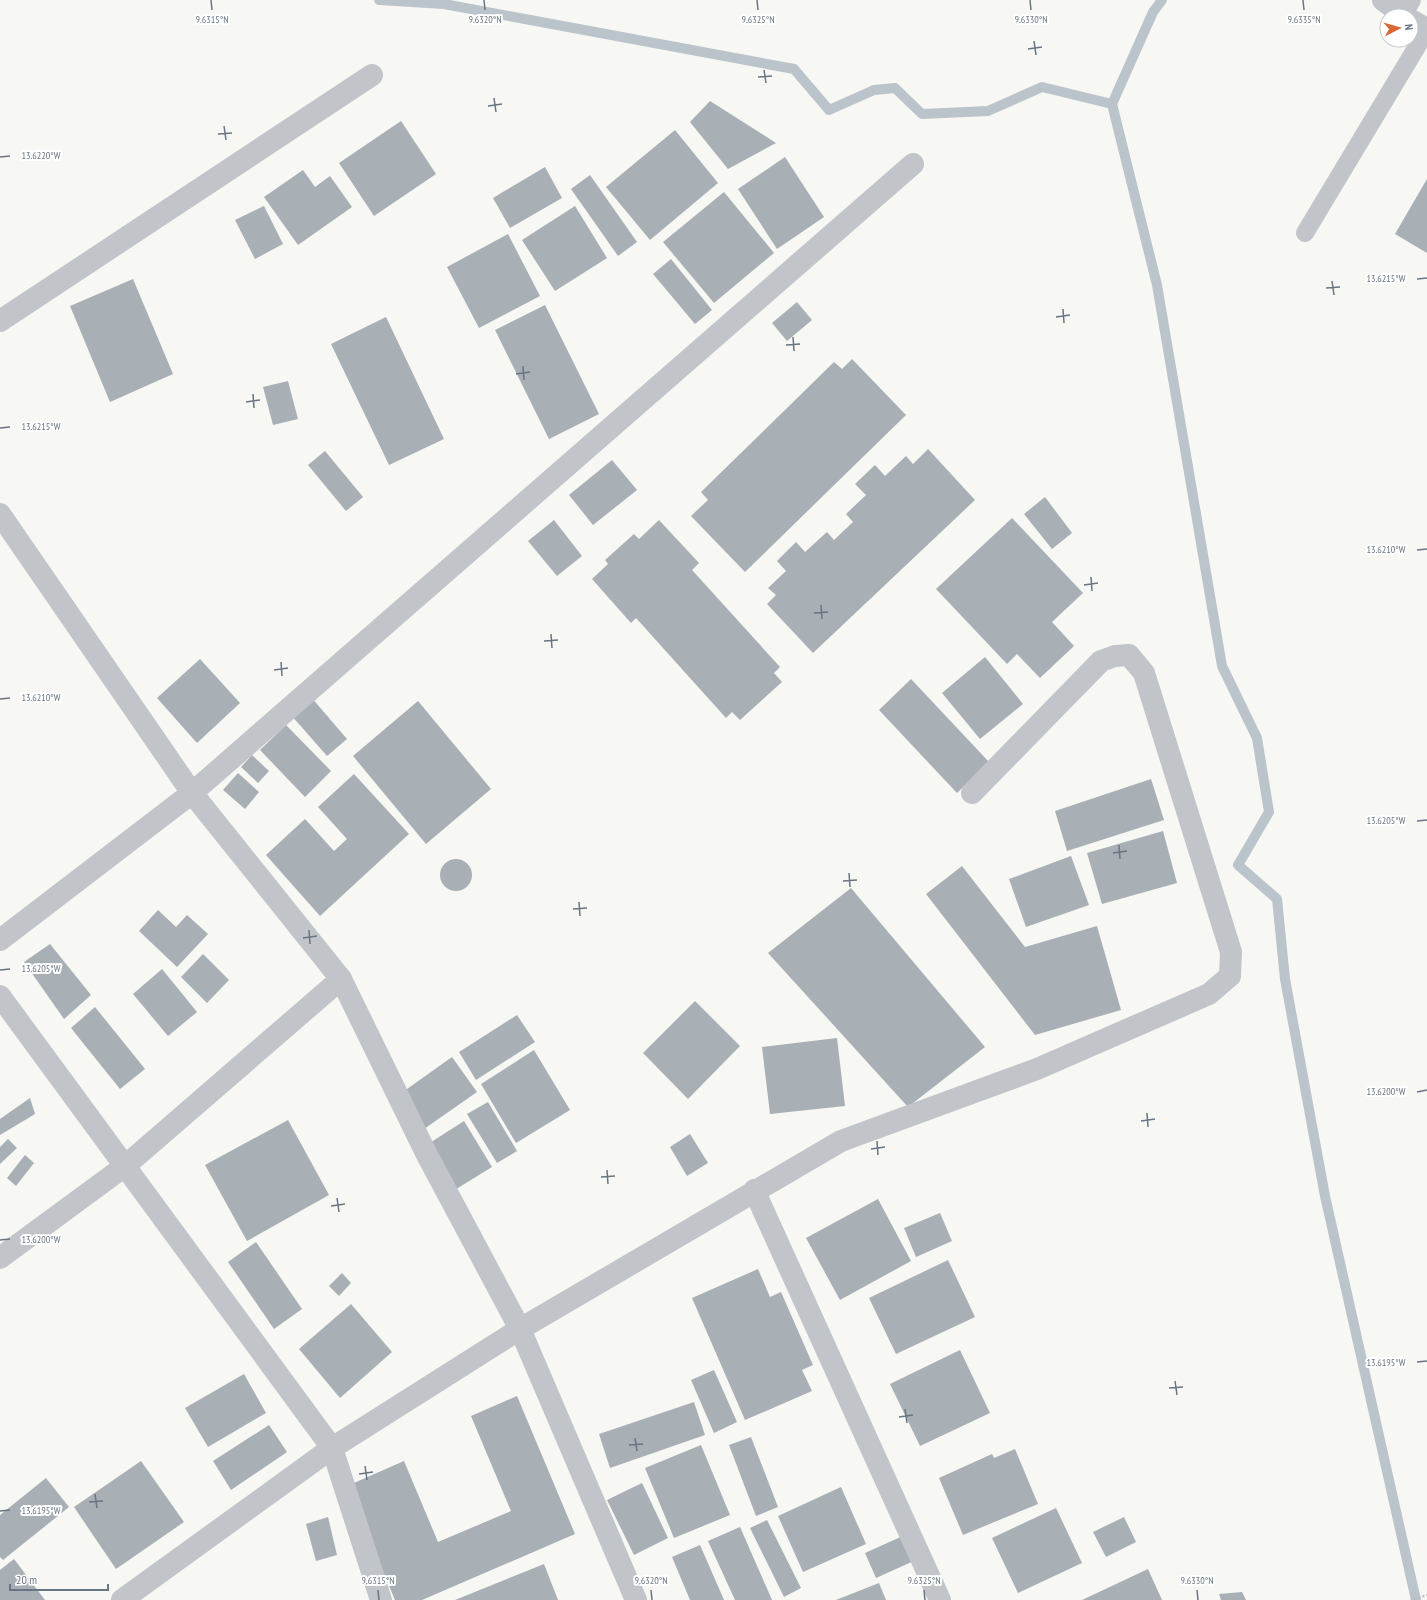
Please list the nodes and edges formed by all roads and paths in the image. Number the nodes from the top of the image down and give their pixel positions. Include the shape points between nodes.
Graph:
1 (1382, 0) edge
2 (1398, 8) edge
3 (1419, 23) edge
4 (1427, 30) edge
5 (372, 75) dead end
6 (914, 164) dead end
7 (1305, 233) dead end
8 (0, 321) edge
9 (0, 514) edge
10 (192, 793) junction
11 (972, 793) dead end
12 (0, 940) edge
13 (341, 979) junction
14 (0, 996) edge
15 (124, 1166) junction
16 (754, 1190) junction
17 (0, 1258) edge
18 (520, 1329) junction
19 (332, 1448) junction
20 (1427, 1595) edge
21 (122, 1600) edge
22 (380, 1600) edge
23 (636, 1600) edge
24 (940, 1600) edge
25 (1411, 1600) edge

1 - 2 street
3 - 4 street
4 - 7 lane
5 - 8 street
6 - 10 street
9 - 10 street
10 - 12 street
10 - 13 street
11 - 16 street via 1101,661 1129,655 1144,673 1230,952 1230,976 1209,994 1037,1069 841,1141
13 - 15 street
13 - 18 street via 426,1153
14 - 15 street
15 - 17 street
15 - 19 street
16 - 18 street
16 - 24 street
18 - 19 street
18 - 23 street
19 - 21 street
19 - 22 street
20 - 25 path

